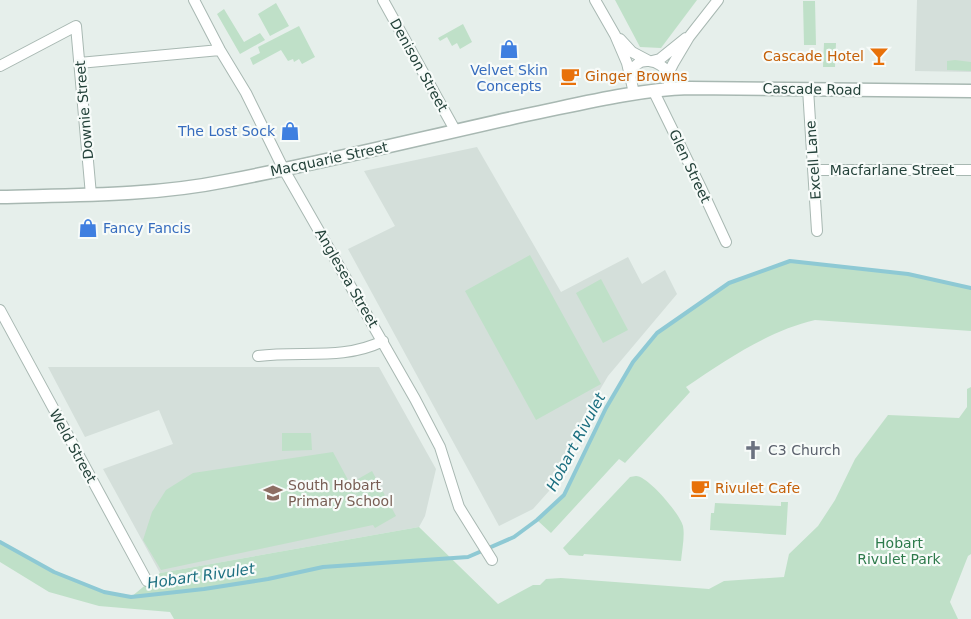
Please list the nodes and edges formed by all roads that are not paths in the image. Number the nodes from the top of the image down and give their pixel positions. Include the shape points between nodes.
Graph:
1 (195, 0) edge
2 (383, 0) edge
3 (595, 0) edge
4 (718, 0) edge
5 (615, 35) junction
6 (689, 36) junction
7 (220, 50) junction
8 (651, 61) junction
9 (79, 63) junction
10 (0, 66) edge
11 (631, 75) junction
12 (669, 82) junction
13 (808, 89) junction
14 (654, 90) junction
15 (971, 91) edge
16 (634, 93) junction
17 (455, 130) junction
18 (284, 168) junction
19 (814, 170) junction
20 (971, 170) edge
21 (91, 195) junction
22 (0, 197) edge
23 (817, 231) dead end
24 (726, 242) dead end
25 (0, 310) edge
26 (383, 341) junction
27 (258, 356) dead end
28 (492, 560) dead end
29 (147, 581) dead end

1 - 7 street, Anglesea Street
2 - 17 street, Denison Street
3 - 5 street
4 - 6 street
5 - 8 street via 632,52
5 - 11 street
6 - 8 street via 660,60
6 - 12 street via 671,68
7 - 9 street
7 - 18 street, Anglesea Street
8 - 11 street via 638,64
8 - 12 street via 665,68
9 - 10 street, Downie Street via 76,26
9 - 21 street, Downie Street
11 - 16 street
12 - 13 street, Cascade Road
12 - 14 street, Cascade Road
13 - 15 street, Cascade Road
13 - 19 street, Excell Lane
14 - 16 street, Macquarie Street
14 - 24 street, Glen Street
16 - 17 street, Macquarie Street
17 - 18 street, Macquarie Street
18 - 21 street, Macquarie Street via 184,188
18 - 26 street, Anglesea Street
19 - 20 street, Macfarlane Street
19 - 23 street, Excell Lane
21 - 22 street, Macquarie Street
25 - 29 street, Weld Street
26 - 27 street via 344,353
26 - 28 street, Anglesea Street via 440,447 459,507

